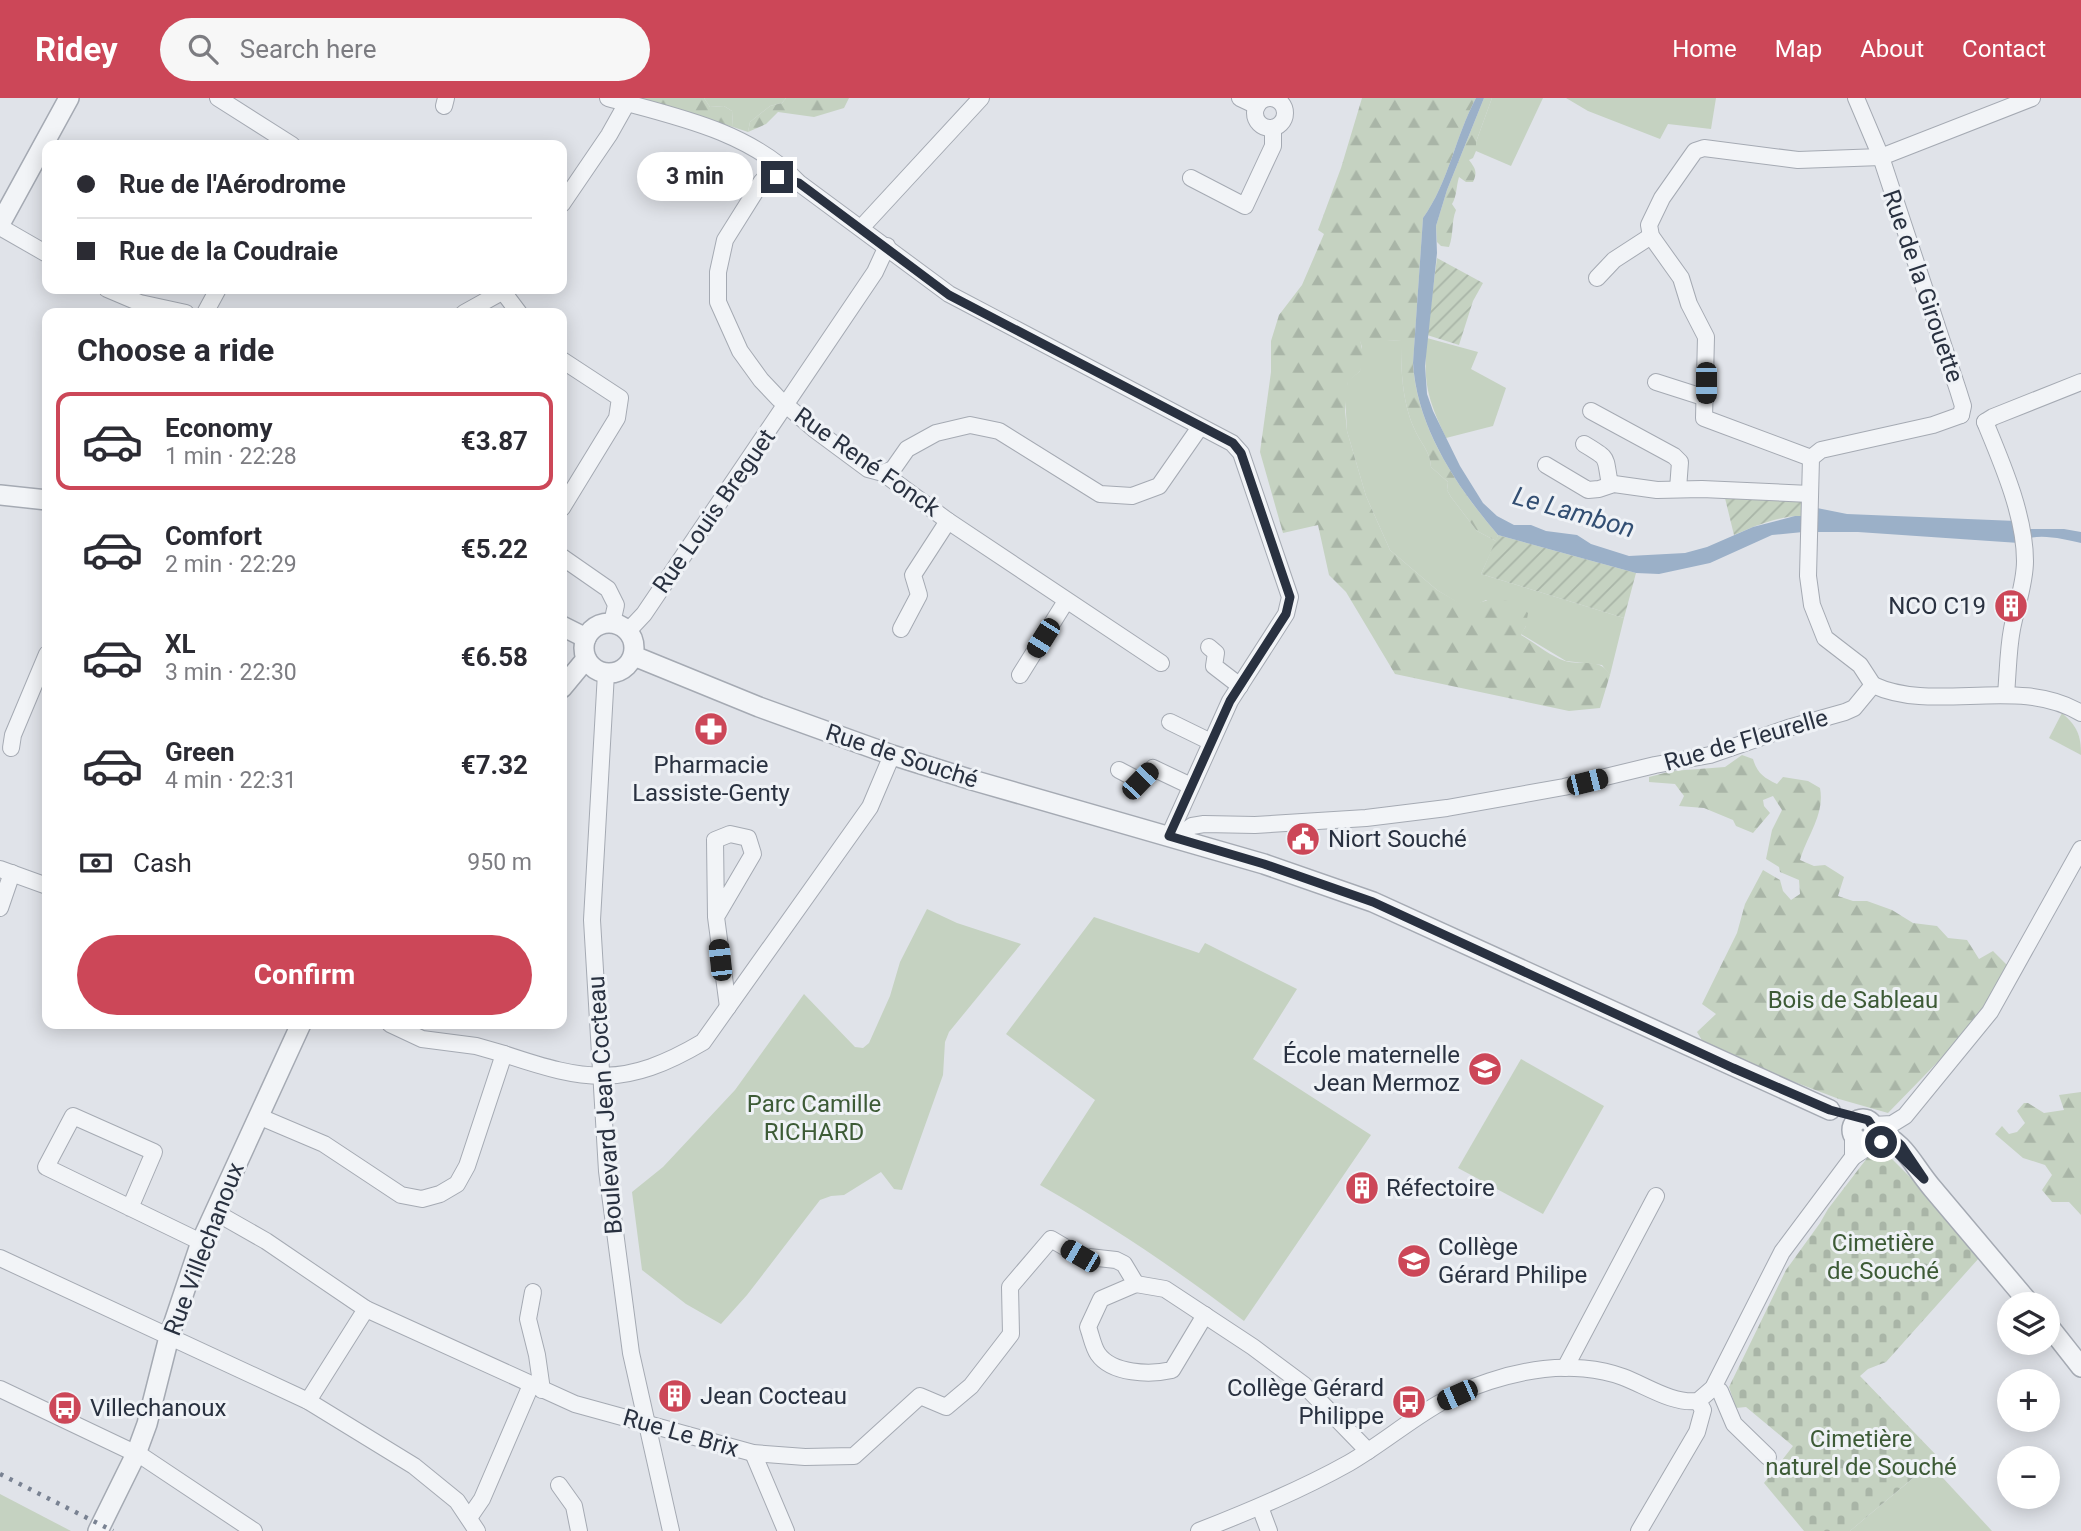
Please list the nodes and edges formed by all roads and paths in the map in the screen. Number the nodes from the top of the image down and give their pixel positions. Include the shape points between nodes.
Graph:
1 (69, 98) edge
2 (218, 98) edge
3 (608, 98) edge
4 (981, 98) edge
5 (1240, 98) edge
6 (1856, 98) edge
7 (2032, 98) edge
8 (1276, 99) edge
9 (627, 103) junction
10 (1257, 106) junction
11 (1273, 128) junction
12 (46, 140) edge
13 (284, 140) edge
14 (42, 148) edge
15 (751, 148) junction
16 (1881, 157) junction
17 (1191, 178) dead end
18 (762, 181) junction
19 (799, 183) junction
20 (567, 197) edge
21 (0, 226) edge
22 (861, 228) junction
23 (1651, 236) junction
24 (887, 247) junction
25 (42, 251) edge
26 (1597, 278) dead end
27 (118, 294) edge
28 (497, 294) edge
29 (162, 308) edge
30 (473, 308) edge
31 (567, 363) edge
32 (1656, 382) dead end
33 (2081, 382) edge
34 (1706, 398) junction
35 (786, 404) junction
36 (1591, 411) dead end
37 (1961, 415) junction
38 (1985, 422) junction
39 (1200, 427) junction
40 (1584, 444) dead end
41 (1811, 458) junction
42 (1546, 465) dead end
43 (883, 473) junction
44 (1610, 484) junction
45 (1678, 489) junction
46 (0, 495) edge
47 (42, 499) edge
48 (567, 500) edge
49 (1811, 501) junction
50 (948, 521) junction
51 (567, 560) edge
52 (1066, 601) junction
53 (620, 627) junction
54 (567, 628) edge
55 (901, 629) dead end
56 (586, 638) junction
57 (1209, 647) dead end
58 (634, 656) junction
59 (586, 659) junction
60 (1161, 663) dead end
61 (42, 666) edge
62 (606, 673) junction
63 (1020, 675) dead end
64 (567, 682) edge
65 (1873, 685) junction
66 (1240, 686) junction
67 (2006, 694) junction
68 (2081, 713) edge
69 (1170, 722) dead end
70 (1211, 742) junction
71 (11, 748) dead end
72 (892, 755) junction
73 (1119, 770) dead end
74 (1191, 786) junction
75 (1234, 825) junction
76 (1172, 837) junction
77 (1207, 847) junction
78 (2081, 849) edge
79 (6, 871) edge
80 (42, 884) edge
81 (0, 908) edge
82 (716, 917) junction
83 (729, 1007) junction
84 (299, 1029) edge
85 (401, 1029) edge
86 (504, 1054) junction
87 (600, 1076) junction
88 (258, 1116) junction
89 (1863, 1134) junction
90 (1656, 1196) dead end
91 (130, 1208) junction
92 (215, 1212) junction
93 (201, 1242) junction
94 (0, 1258) edge
95 (1136, 1284) junction
96 (533, 1292) dead end
97 (2020, 1292) edge
98 (366, 1309) junction
99 (1205, 1315) junction
100 (169, 1337) junction
101 (2060, 1340) edge
102 (2081, 1367) edge
103 (1565, 1368) junction
104 (537, 1387) junction
105 (1713, 1388) junction
106 (0, 1390) edge
107 (308, 1401) junction
108 (1698, 1401) junction
109 (645, 1424) junction
110 (1368, 1451) junction
111 (753, 1453) junction
112 (136, 1454) junction
113 (1768, 1457) dead end
114 (559, 1485) dead end
115 (1260, 1507) junction
116 (102, 1524) edge
117 (473, 1525) edge
118 (254, 1531) edge
119 (579, 1531) edge
120 (671, 1531) edge
121 (786, 1531) edge
122 (1199, 1531) edge
123 (1269, 1531) edge
124 (1639, 1531) edge

1 - 12 street
2 - 13 street
3 - 9 street
4 - 22 street
5 - 10 street
6 - 16 street, Rue de la Girouette
7 - 16 street
8 - 10 street via 1263,100
8 - 11 street via 1285,115
9 - 15 street via 689,120
9 - 20 street
10 - 11 street via 1259,124
11 - 17 street via 1273,146 1245,206
14 - 21 street
15 - 18 street via 758,157
15 - 19 street via 784,167
16 - 23 street via 1798,160 1704,148 1695,151 1662,198 1649,225
16 - 37 street, Rue de la Girouette via 1963,406
18 - 19 street via 777,177
18 - 35 street, Rue René Fonck via 725,240 718,302 740,351
19 - 22 street
21 - 25 street
22 - 24 street
23 - 26 street via 1614,260
23 - 34 street via 1681,278 1706,337
24 - 35 street, Rue Louis Breguet
24 - 39 street via 949,295
27 - 29 street
28 - 30 street
31 - 48 street via 620,398 617,418
32 - 34 street
33 - 38 street
34 - 41 street via 1704,418
35 - 43 street, Rue René Fonck via 868,468
35 - 53 street, Rue Louis Breguet via 644,614
36 - 45 street via 1674,456 1680,466
37 - 38 street
37 - 41 street via 1821,450
38 - 67 street via 2002,463 2024,545 2024,578 2011,631
39 - 43 street via 1159,486 1132,496 1100,494 999,431 970,425 936,433 907,449 893,469
39 - 66 street via 1233,443 1241,453 1290,597 1286,614
40 - 44 street via 1605,457
41 - 49 street
42 - 44 street via 1588,490
43 - 50 street, Rue René Fonck
44 - 45 street
45 - 49 street
46 - 47 street
49 - 65 street via 1808,590 1820,629 1833,646 1860,665
50 - 52 street, Rue René Fonck
50 - 55 street via 913,575 919,595
51 - 53 street via 608,589
52 - 60 street, Rue René Fonck
52 - 63 street
53 - 56 street via 594,627
53 - 58 street via 635,645
54 - 56 street
56 - 59 street
57 - 66 street via 1216,653 1214,666
58 - 62 street via 624,669
58 - 72 street, Rue de Souché
59 - 62 street
59 - 64 street
61 - 71 street
62 - 87 street, Boulevard Jean Cocteau via 592,920
65 - 67 street via 1917,694
65 - 75 street, Rue de Fleurelle via 1845,712 1710,755 1564,787 1366,818
66 - 70 street
67 - 68 street via 2057,703
69 - 70 street
70 - 74 street
72 - 76 street, Rue de Souché
72 - 83 street via 870,807
73 - 74 street via 1140,781 1153,768
74 - 76 street
75 - 76 street, Rue de Fleurelle via 1204,824
75 - 77 street via 1221,831
76 - 77 street, Rue de Souché
77 - 89 street, Rue de Souché via 1373,902 1830,1110 1845,1112
78 - 89 street via 1990,1012 1905,1116
79 - 80 street
79 - 81 street
82 - 82 street via 715,840 730,834 748,838 752,854
82 - 83 street
83 - 87 street via 703,1042 671,1061 639,1073
84 - 88 street, Rue Villechanoux
85 - 86 street via 422,1039
86 - 87 street via 545,1068
86 - 88 street via 457,1184 422,1199 401,1195 324,1144
87 - 109 street, Boulevard Jean Cocteau via 616,1250
88 - 92 street, Rue Villechanoux
89 - 97 street, Rue de Souché via 1890,1146 1924,1179
89 - 105 street via 1778,1260
90 - 103 street
91 - 91 street via 46,1167 73,1116 154,1152
91 - 93 street
92 - 93 street, Rue Villechanoux
92 - 98 street, Rue Le Brix
93 - 100 street, Rue Villechanoux
94 - 100 street
95 - 99 street via 1165,1289
95 - 99 street via 1101,1299 1088,1327 1098,1354 1120,1369 1157,1374 1172,1370
95 - 111 street, Rue Le Brix via 1124,1264 1080,1256 1051,1239 1010,1287 1011,1334 971,1386 946,1408 919,1396 854,1457
96 - 104 street via 528,1319 537,1355
98 - 104 street, Rue Le Brix
98 - 107 street
99 - 110 street via 1304,1385
100 - 107 street
100 - 112 street, Rue Villechanoux
101 - 102 street
103 - 108 street via 1617,1375 1679,1400
103 - 110 street via 1517,1374 1457,1395
104 - 109 street, Rue Le Brix via 575,1404
104 - 117 street
105 - 108 street
105 - 113 street via 1720,1391 1734,1424
106 - 112 street
107 - 117 street via 414,1466 457,1501
108 - 124 street via 1703,1410 1697,1432
109 - 111 street, Rue Le Brix
109 - 120 street, Boulevard Jean Cocteau
110 - 115 street
111 - 121 street
112 - 116 street, Rue Villechanoux
112 - 118 street
114 - 119 street via 573,1506
115 - 122 street
115 - 123 street

